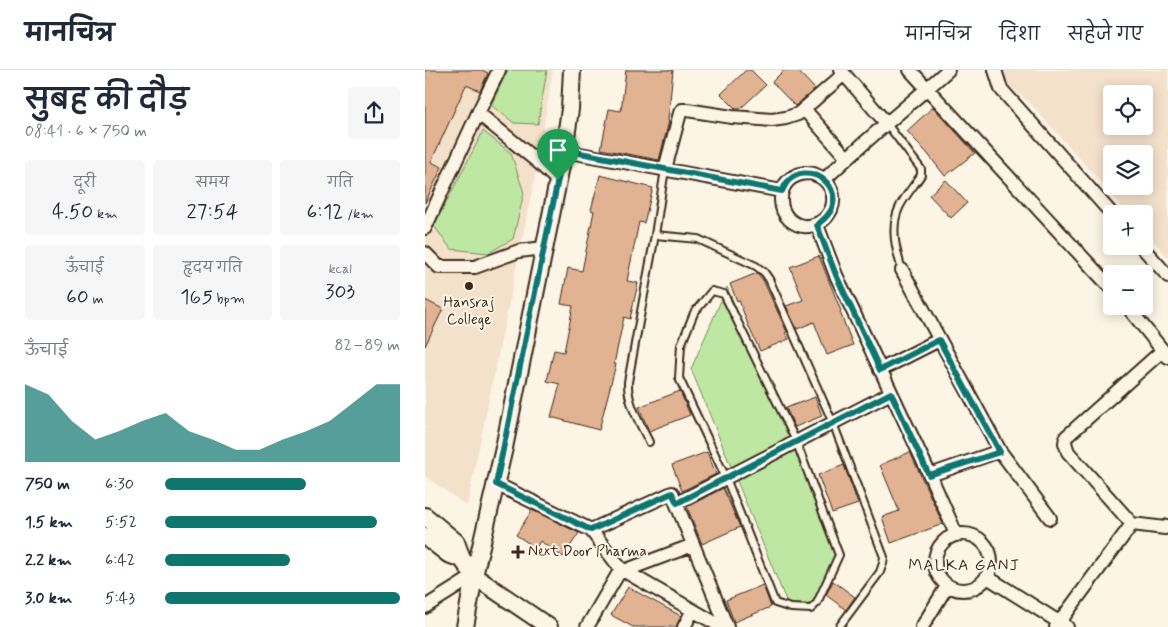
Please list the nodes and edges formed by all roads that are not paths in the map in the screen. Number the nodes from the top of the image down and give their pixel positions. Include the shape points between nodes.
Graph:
1 (499, 70) edge
2 (573, 70) edge
3 (910, 70) edge
4 (948, 70) edge
5 (995, 70) edge
6 (842, 72) edge
7 (927, 89) junction
8 (804, 109) junction
9 (478, 113) junction
10 (887, 124) junction
11 (564, 150) junction
12 (847, 158) junction
13 (665, 169) junction
14 (825, 179) junction
15 (558, 180) junction
16 (782, 191) junction
17 (1104, 205) edge
18 (817, 225) junction
19 (425, 228) edge
20 (655, 235) junction
21 (544, 248) junction
22 (425, 254) edge
23 (1149, 255) edge
24 (902, 270) joint
25 (1168, 276) edge
26 (1103, 279) edge
27 (1134, 315) edge
28 (939, 340) junction
29 (1165, 354) edge
30 (880, 370) junction
31 (891, 393) junction
32 (833, 422) junction
33 (797, 441) junction
34 (649, 442) dead end
35 (1000, 452) junction
36 (929, 475) junction
37 (726, 478) junction
38 (496, 484) junction
39 (677, 503) junction
40 (425, 516) edge
41 (1050, 518) dead end
42 (1132, 524) junction
43 (1167, 528) edge
44 (591, 530) junction
45 (956, 534) junction
46 (425, 536) edge
47 (693, 545) junction
48 (463, 559) junction
49 (622, 570) junction
50 (474, 576) junction
51 (987, 577) junction
52 (947, 586) junction
53 (425, 607) edge
54 (693, 610) junction
55 (1061, 625) edge
56 (465, 627) edge
57 (549, 627) edge
58 (587, 627) edge
59 (684, 627) edge
60 (722, 627) edge
61 (727, 627) edge
62 (839, 627) edge
63 (922, 627) edge

1 - 9 street
2 - 11 street
3 - 7 street
4 - 7 street
5 - 17 street via 1001,89
6 - 8 street
6 - 10 street
7 - 10 street
7 - 26 street
8 - 12 street
8 - 13 street via 798,114 772,120 682,110
9 - 15 street
9 - 19 street
10 - 12 street
10 - 24 lane via 921,169 921,175 897,215 894,233
11 - 13 street
11 - 15 street
12 - 14 street
13 - 16 street
13 - 20 lane
14 - 16 street via 805,173 787,182
14 - 18 street via 831,187 832,208
15 - 21 street
16 - 18 street via 780,201 789,220 799,225
18 - 30 street
20 - 32 lane via 698,239 764,272
20 - 34 lane via 627,391
21 - 22 street via 519,251 475,267 439,268
21 - 38 street
23 - 25 street
24 - 28 street
27 - 29 street
28 - 30 street
28 - 35 street
29 - 42 street via 1066,437 1067,452
30 - 31 street
31 - 32 street
31 - 36 street
32 - 33 street
32 - 62 lane via 884,557 880,572
33 - 37 street
33 - 37 lane via 839,555 817,603 811,609 775,603
33 - 37 lane via 724,294 712,291 694,313 681,345 679,378
35 - 36 street
35 - 41 street
36 - 45 street
37 - 39 street
38 - 44 street
38 - 50 street
39 - 44 street via 672,493
39 - 47 street
40 - 48 street via 457,542
42 - 43 street
42 - 55 street
44 - 49 street
45 - 51 street via 967,534 985,545 991,566
45 - 52 street via 938,547 935,557 939,579
46 - 48 street via 448,554
47 - 49 street
47 - 61 street
48 - 50 street
49 - 54 street
49 - 58 street
50 - 53 street
50 - 56 street
50 - 57 street
51 - 52 street via 969,590
51 - 55 street
52 - 63 street
54 - 59 street
54 - 60 street

